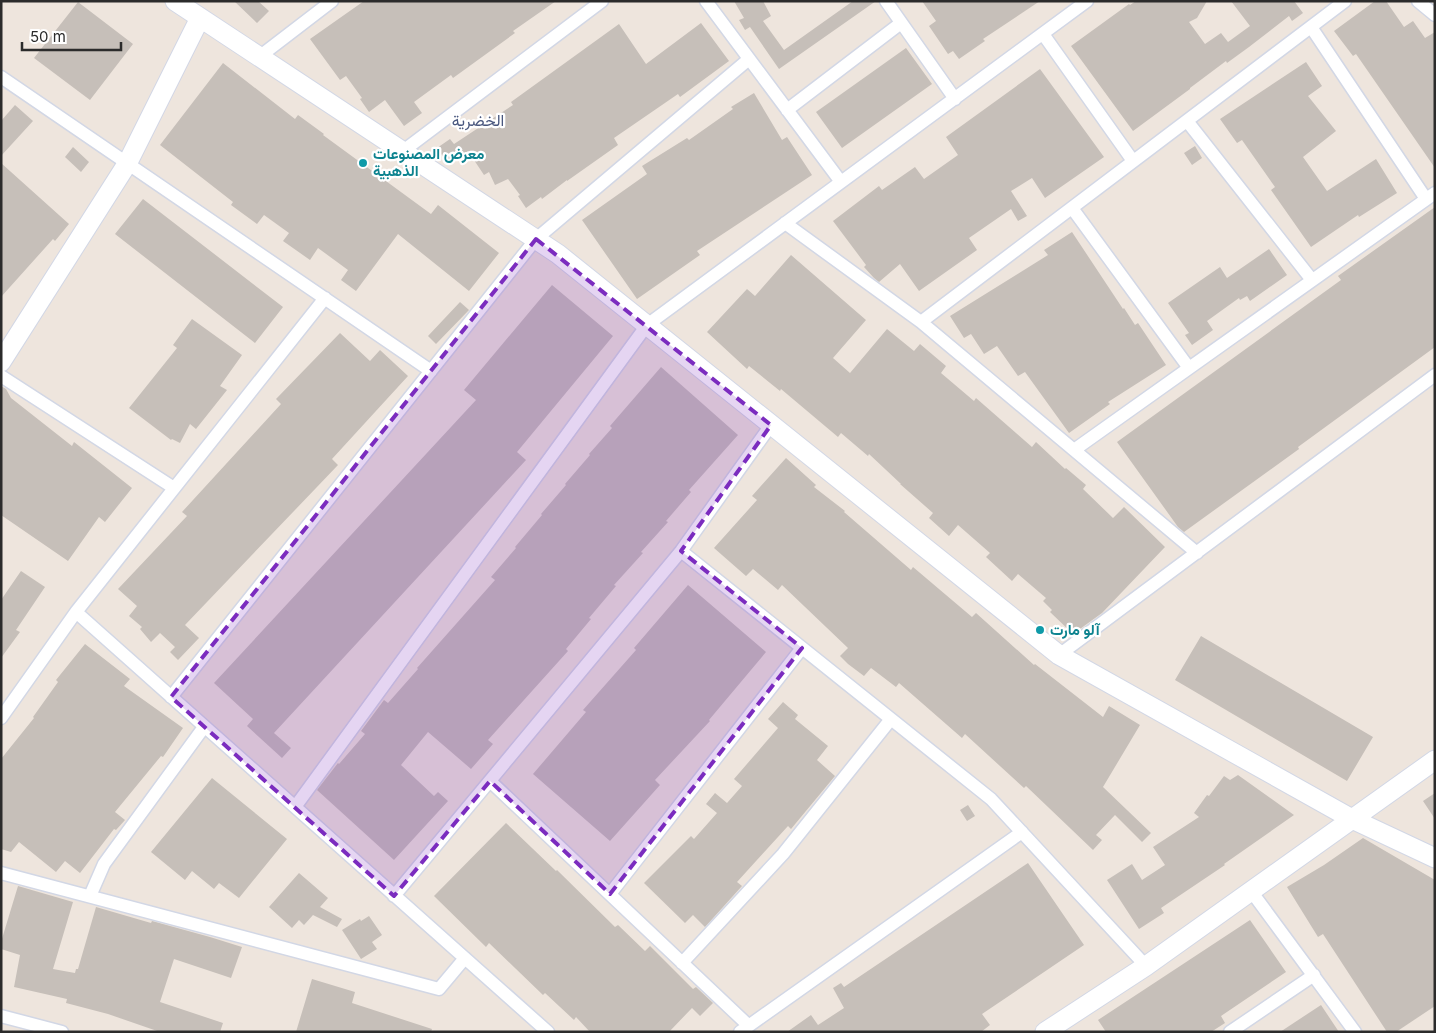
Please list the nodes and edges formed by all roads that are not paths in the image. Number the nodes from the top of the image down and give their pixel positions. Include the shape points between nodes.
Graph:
1 (176, 1) edge
2 (332, 1) edge
3 (602, 1) edge
4 (706, 1) edge
5 (886, 1) edge
6 (1087, 1) edge
7 (1344, 1) edge
8 (1418, 1) edge
9 (1435, 15) edge
10 (200, 18) junction
11 (901, 23) junction
12 (1311, 27) junction
13 (1043, 34) junction
14 (260, 57) junction
15 (749, 59) junction
16 (1, 78) edge
17 (955, 99) junction
18 (787, 110) junction
19 (1186, 121) junction
20 (402, 151) junction
21 (1133, 162) junction
22 (128, 164) junction
23 (841, 182) junction
24 (1430, 196) edge
25 (1072, 208) junction
26 (785, 223) junction
27 (536, 239) junction
28 (1312, 280) junction
29 (325, 298) junction
30 (921, 322) junction
31 (647, 325) junction
32 (1, 362) edge
33 (1189, 368) junction
34 (431, 371) junction
35 (1435, 375) edge
36 (1, 376) edge
37 (771, 424) junction
38 (1074, 450) junction
39 (174, 488) junction
40 (681, 551) junction
41 (1196, 553) junction
42 (76, 612) junction
43 (802, 648) junction
44 (1059, 655) junction
45 (171, 697) junction
46 (1, 718) edge
47 (891, 719) junction
48 (204, 726) junction
49 (1435, 760) edge
50 (490, 780) junction
51 (295, 807) junction
52 (1352, 819) junction
53 (1022, 832) junction
54 (1435, 858) edge
55 (1, 873) edge
56 (1251, 891) junction
57 (610, 894) junction
58 (90, 896) junction
59 (394, 896) junction
60 (465, 958) junction
61 (682, 963) junction
62 (1146, 966) junction
63 (1314, 975) junction
64 (1, 1016) edge
65 (745, 1029) edge
66 (62, 1032) edge
67 (548, 1032) edge
68 (1045, 1032) edge
69 (1230, 1032) edge
70 (1355, 1032) edge

1 - 10 street
2 - 14 street
3 - 20 street
4 - 15 street
5 - 11 street
6 - 13 street
7 - 12 street
8 - 9 street
10 - 14 street
10 - 22 street
11 - 17 street
11 - 18 street
12 - 19 street
12 - 24 street
13 - 17 street
13 - 21 street
14 - 20 street
15 - 18 street
15 - 27 street
16 - 22 street
17 - 23 street
18 - 23 street
19 - 21 street
19 - 28 street
20 - 27 street
21 - 25 street
22 - 29 street
22 - 32 street
23 - 26 street
24 - 28 street
25 - 30 street
25 - 33 street
26 - 30 street
26 - 31 street
27 - 31 street
27 - 34 street
28 - 33 street
29 - 34 street
29 - 39 street
30 - 38 street
31 - 37 street
31 - 51 street
33 - 38 street
34 - 45 street
35 - 41 street
36 - 39 street
37 - 40 street
37 - 44 street
38 - 41 street
39 - 42 street
40 - 43 street
40 - 50 street
41 - 44 street
42 - 45 street
42 - 46 street
43 - 47 street
43 - 57 street
44 - 52 street
45 - 48 street
47 - 53 street via 991,799
47 - 61 street via 783,854
48 - 51 street
48 - 58 street via 104,864
49 - 52 street
50 - 57 street
50 - 59 street
51 - 59 street
52 - 54 street
52 - 56 street
53 - 62 street
53 - 65 street
55 - 58 street
56 - 62 street
56 - 63 street
57 - 61 street
58 - 60 street via 439,989
59 - 60 street
60 - 67 street
61 - 65 street
62 - 68 street
63 - 69 street
63 - 70 street
64 - 66 street

